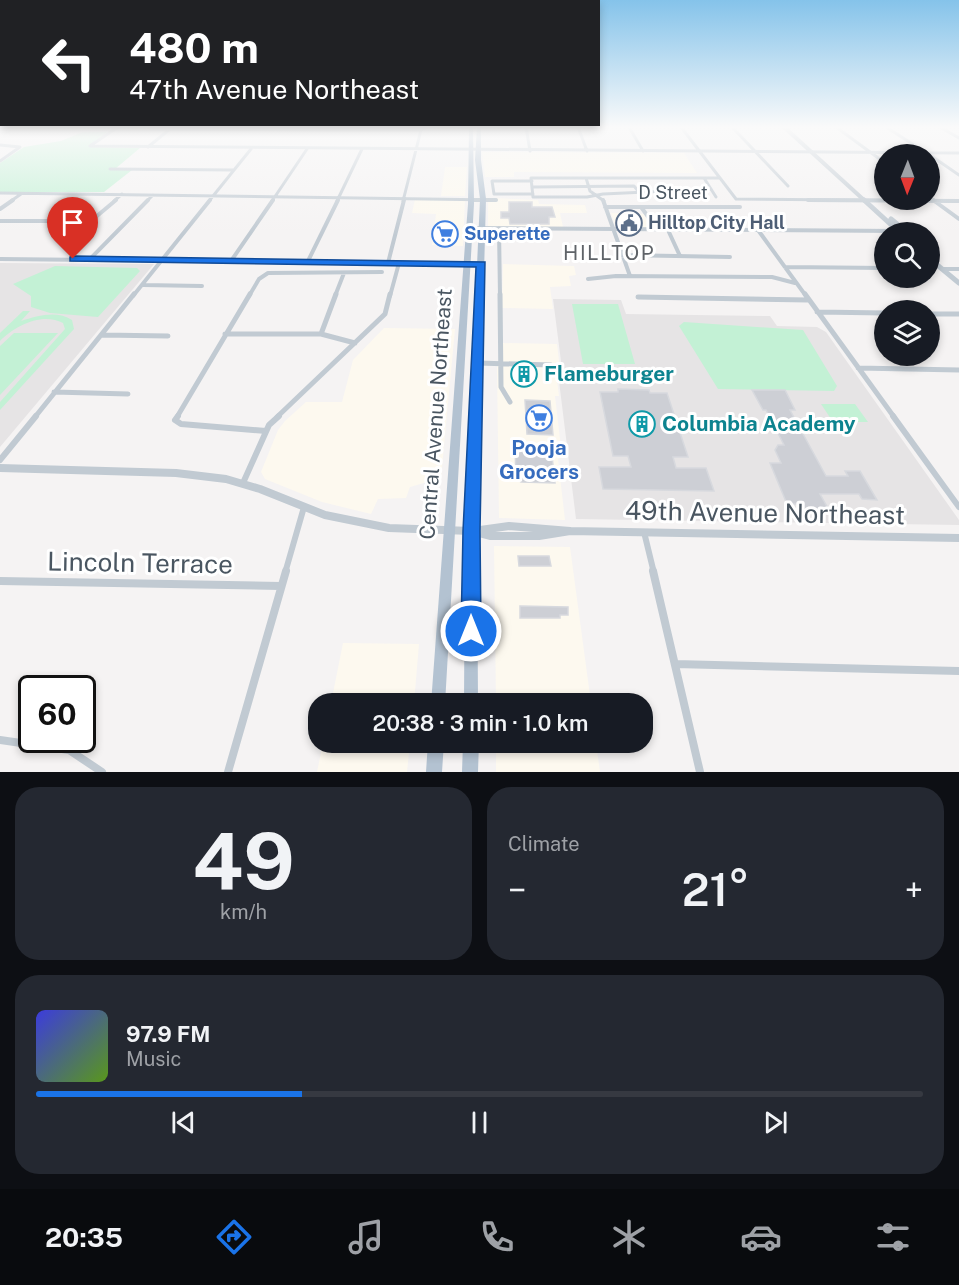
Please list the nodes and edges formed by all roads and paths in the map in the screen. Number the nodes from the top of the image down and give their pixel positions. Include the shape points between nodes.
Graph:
1 (240, 163) edge
2 (297, 163) edge
3 (355, 163) edge
4 (414, 163) edge
5 (473, 163) edge
6 (476, 163) edge
7 (708, 163) edge
8 (766, 163) edge
9 (825, 163) edge
10 (941, 163) edge
11 (110, 169) dead end
12 (234, 170) junction
13 (959, 175) edge
14 (586, 178) junction
15 (704, 178) junction
16 (720, 178) junction
17 (532, 180) junction
18 (788, 186) dead end
19 (532, 187) junction
20 (588, 187) junction
21 (711, 189) junction
22 (639, 192) junction
23 (0, 193) edge
24 (22, 193) junction
25 (122, 194) junction
26 (153, 195) junction
27 (214, 195) junction
28 (597, 195) junction
29 (275, 196) junction
30 (339, 196) junction
31 (533, 196) junction
32 (405, 197) junction
33 (716, 197) dead end
34 (471, 198) junction
35 (483, 199) junction
36 (496, 200) dead end
37 (867, 201) junction
38 (874, 201) edge
39 (940, 201) edge
40 (959, 201) edge
41 (940, 204) edge
42 (605, 207) junction
43 (641, 207) junction
44 (740, 207) dead end
45 (0, 208) edge
46 (959, 219) edge
47 (0, 221) edge
48 (720, 222) dead end
49 (889, 222) edge
50 (894, 222) edge
51 (470, 228) junction
52 (483, 228) junction
53 (499, 228) junction
54 (613, 229) junction
55 (668, 230) junction
56 (758, 230) junction
57 (874, 232) edge
58 (621, 255) junction
59 (680, 256) junction
60 (730, 257) dead end
61 (0, 258) edge
62 (90, 259) junction
63 (161, 260) junction
64 (231, 261) junction
65 (308, 261) junction
66 (940, 262) edge
67 (388, 263) junction
68 (399, 263) junction
69 (467, 264) junction
70 (481, 264) junction
71 (940, 266) edge
72 (785, 267) junction
73 (874, 268) edge
74 (944, 269) junction
75 (959, 269) edge
76 (382, 272) dead end
77 (344, 273) junction
78 (630, 276) junction
79 (588, 279) dead end
80 (959, 283) edge
81 (797, 284) junction
82 (143, 285) junction
83 (202, 286) dead end
84 (638, 297) dead end
85 (808, 300) junction
86 (817, 312) junction
87 (874, 313) edge
88 (940, 314) edge
89 (959, 314) edge
90 (225, 334) junction
91 (321, 334) junction
92 (102, 335) junction
93 (168, 336) dead end
94 (355, 344) junction
95 (478, 363) junction
96 (500, 364) junction
97 (551, 364) dead end
98 (858, 368) junction
99 (958, 371) edge
100 (54, 392) junction
101 (128, 394) dead end
102 (510, 402) dead end
103 (266, 430) junction
104 (0, 460) edge
105 (0, 468) edge
106 (243, 483) junction
107 (304, 507) junction
108 (959, 507) edge
109 (449, 530) junction
110 (471, 531) junction
111 (644, 532) junction
112 (959, 538) edge
113 (0, 581) edge
114 (280, 586) junction
115 (675, 664) junction
116 (959, 671) edge
117 (439, 693) edge
118 (471, 693) edge
119 (0, 740) edge
120 (435, 753) edge
121 (471, 753) edge
122 (102, 772) edge
123 (228, 772) edge
124 (434, 772) edge
125 (470, 772) edge
126 (700, 772) edge

1 - 12 street
2 - 29 street
3 - 30 street
4 - 32 street
5 - 34 main road, Central Avenue Northeast
6 - 35 main road, Central Avenue Northeast
7 - 16 street
8 - 18 street
9 - 37 street
10 - 13 street
11 - 12 street
12 - 27 street
14 - 15 street
14 - 17 street
14 - 20 street
15 - 16 street
15 - 21 street
16 - 37 street via 736,199
17 - 19 street
17 - 31 street via 492,181 494,194
19 - 20 street
19 - 31 street
20 - 22 street via 634,186
20 - 28 street
21 - 22 street
21 - 33 street
22 - 28 street
23 - 24 street
24 - 25 street
24 - 45 street
25 - 26 street
25 - 47 street via 91,221
26 - 27 street
26 - 62 street
27 - 29 street
27 - 63 street
28 - 31 street
28 - 42 street
29 - 30 street
29 - 64 street
30 - 32 street
30 - 65 street
32 - 34 street
32 - 67 street
34 - 35 street
34 - 51 main road, Central Avenue Northeast
35 - 36 street
35 - 52 main road, Central Avenue Northeast
37 - 38 street
37 - 49 street
37 - 50 street
39 - 40 street
41 - 46 street
42 - 43 street, D Street
42 - 54 street
43 - 44 street, D Street
43 - 48 street via 652,222
51 - 52 street
51 - 69 main road, Central Avenue Northeast
52 - 53 street
52 - 70 main road, Central Avenue Northeast
53 - 54 street
53 - 96 street
54 - 55 street
54 - 58 street
55 - 56 street
55 - 59 street
56 - 57 street
56 - 72 street
58 - 59 street
58 - 78 street
59 - 60 street
61 - 62 street
62 - 63 street
63 - 64 street
63 - 82 street
64 - 65 street
65 - 67 street
66 - 74 street
67 - 68 street
68 - 69 street
68 - 94 street via 385,314
69 - 70 street
69 - 109 main road, Central Avenue Northeast
70 - 95 main road, Central Avenue Northeast
71 - 74 street
72 - 73 street
72 - 81 street
74 - 75 street
74 - 80 street
76 - 77 street
77 - 90 street via 264,274
77 - 91 street
78 - 79 street
78 - 81 street via 772,277
81 - 85 street
82 - 83 street
82 - 92 street
84 - 85 street
85 - 86 street
86 - 87 street
86 - 98 street
88 - 89 street
90 - 91 street
90 - 103 street via 175,420 181,424
91 - 94 street
92 - 93 street
92 - 100 street
94 - 103 street
95 - 96 street
95 - 110 main road, Central Avenue Northeast
96 - 97 street
96 - 102 street via 501,387
98 - 99 street
98 - 108 street
100 - 101 street
100 - 104 street
103 - 106 street
105 - 106 street, 49th Avenue Northeast via 176,473
106 - 107 street, 49th Avenue Northeast
107 - 109 street, 49th Avenue Northeast via 368,525
107 - 114 street
109 - 110 street, 49th Avenue Northeast
109 - 117 main road, Central Avenue Northeast
110 - 111 street, 49th Avenue Northeast via 490,536
110 - 118 main road, Central Avenue Northeast
111 - 112 street, 49th Avenue Northeast
111 - 115 street
113 - 114 street, Lincoln Terrace
114 - 123 street
115 - 116 street
115 - 126 street
119 - 122 street via 69,750
120 - 124 main road
121 - 125 main road

